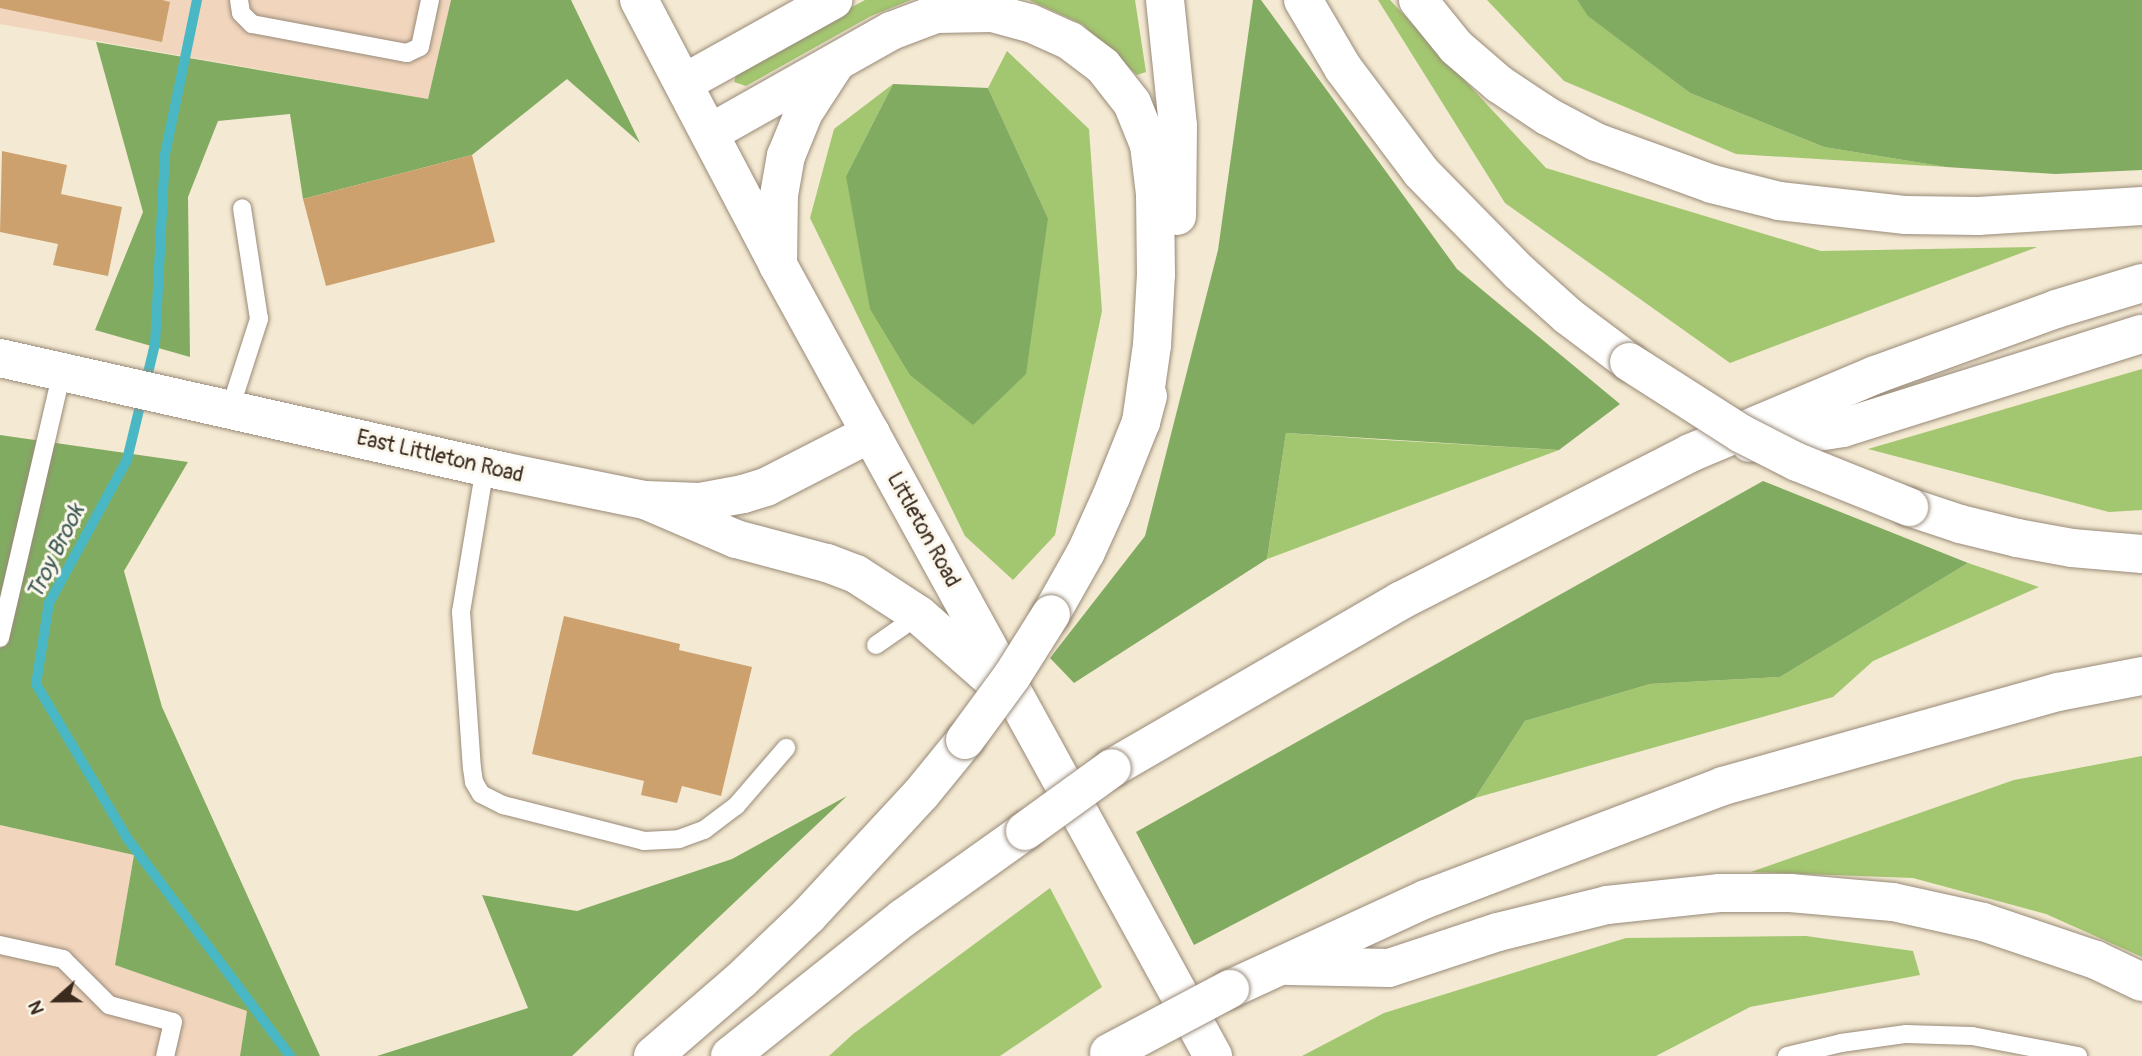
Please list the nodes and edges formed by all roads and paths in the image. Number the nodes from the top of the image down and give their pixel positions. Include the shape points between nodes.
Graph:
1 (239, 0) edge
2 (430, 0) edge
3 (639, 0) edge
4 (833, 0) edge
5 (1165, 0) edge
6 (1303, 0) edge
7 (1418, 0) edge
8 (838, 60) junction
9 (684, 83) junction
10 (710, 134) junction
11 (2142, 206) edge
12 (242, 208) dead end
13 (778, 265) junction
14 (2142, 283) edge
15 (2142, 334) edge
16 (0, 358) edge
17 (62, 372) junction
18 (230, 409) junction
19 (1142, 422) junction
20 (870, 433) junction
21 (1690, 453) junction
22 (485, 467) junction
23 (645, 500) junction
24 (2142, 554) edge
25 (919, 615) junction
26 (0, 638) edge
27 (876, 645) dead end
28 (2142, 676) edge
29 (1018, 703) junction
30 (786, 748) dead end
31 (0, 945) edge
32 (1280, 966) junction
33 (2142, 982) edge
34 (1844, 1049) edge
35 (1107, 1055) edge
36 (165, 1056) edge
37 (653, 1056) edge
38 (730, 1056) edge
39 (1213, 1056) edge
40 (1787, 1056) edge
41 (2078, 1056) edge

1 - 2 lane via 243,16 252,24 407,53 420,47
3 - 9 main road, Littleton Road
4 - 9 main road
5 - 19 main road via 1178,126 1178,196 1171,278
6 - 24 main road, bridge via 1343,68 1421,172 1568,316 1683,399 1797,462 1909,507 2017,538
7 - 11 main road via 1456,47 1499,84 1547,116 1609,147 1712,184 1779,201 1906,215 1978,216
8 - 10 main road
8 - 13 main road via 804,112 786,156 779,195
8 - 19 main road via 891,31 936,14 992,13 1070,41 1103,66 1132,103 1149,145 1155,194 1152,345
9 - 10 main road, Littleton Road
10 - 13 main road, Littleton Road
12 - 18 lane via 259,318
13 - 20 main road, Littleton Road
14 - 21 main road via 1875,374
15 - 21 main road via 1843,428
16 - 17 main road, East Littleton Road
17 - 18 main road, East Littleton Road
17 - 26 lane
18 - 22 main road, East Littleton Road
19 - 37 main road, bridge via 1086,552 1012,676 965,740 807,916
20 - 23 main road, East Littleton Road via 775,483 743,494 700,502
20 - 29 main road, Littleton Road
21 - 38 main road, bridge via 1400,601 1112,768 903,918
22 - 23 main road, East Littleton Road
22 - 30 lane via 461,612 472,768 481,794 503,805 644,841 680,839 705,830 736,806
23 - 25 main road via 736,539 856,575
25 - 27 lane
25 - 29 main road
28 - 32 main road via 2058,692 1723,786 1452,888
29 - 39 main road, Littleton Road
31 - 36 lane via 63,959 109,1005 173,1022
32 - 33 main road via 1390,968 1497,932 1607,905 1707,894 1790,893 1893,902 1983,922 2096,960
32 - 35 main road, bridge
34 - 40 lane
34 - 41 lane via 1906,1034 1972,1036

